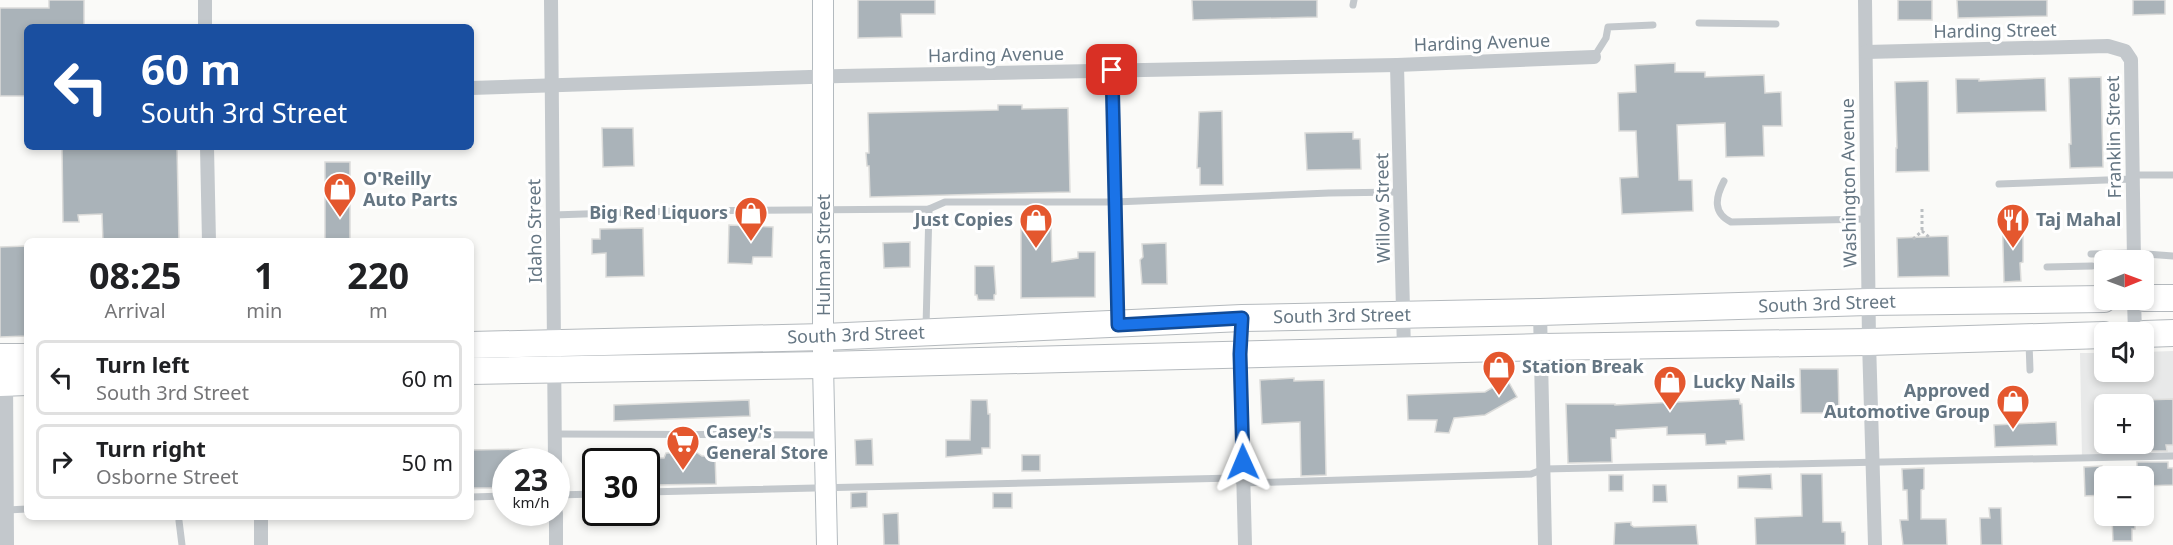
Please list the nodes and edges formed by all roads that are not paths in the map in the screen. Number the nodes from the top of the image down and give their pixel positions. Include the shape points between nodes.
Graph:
1 (205, 0) edge
2 (551, 0) edge
3 (823, 0) edge
4 (1865, 0) edge
5 (1699, 23) dead end
6 (206, 24) edge
7 (1776, 24) dead end
8 (1653, 25) dead end
9 (2125, 51) joint
10 (1866, 52) junction
11 (1594, 57) joint
12 (1397, 64) junction
13 (1112, 70) junction
14 (824, 76) junction
15 (551, 86) junction
16 (474, 87) edge
17 (207, 150) edge
18 (2173, 175) edge
19 (2133, 177) junction
20 (1724, 181) dead end
21 (1999, 184) dead end
22 (1400, 192) junction
23 (1115, 202) junction
24 (824, 209) junction
25 (929, 209) junction
26 (553, 215) junction
27 (1867, 219) junction
28 (210, 238) edge
29 (2134, 250) edge
30 (2091, 254) dead end
31 (2094, 254) edge
32 (2154, 256) edge
33 (2173, 256) edge
34 (2092, 266) dead end
35 (2047, 267) dead end
36 (2154, 298) edge
37 (2173, 298) edge
38 (2094, 299) edge
39 (1868, 303) junction
40 (1540, 312) junction
41 (1403, 314) junction
42 (1242, 318) junction
43 (1118, 325) junction
44 (926, 333) junction
45 (2173, 333) edge
46 (2154, 334) edge
47 (2094, 335) edge
48 (824, 337) junction
49 (2029, 337) junction
50 (1869, 342) junction
51 (555, 343) junction
52 (474, 345) edge
53 (1542, 347) junction
54 (1404, 351) junction
55 (1240, 354) junction
56 (823, 365) junction
57 (555, 369) junction
58 (11, 370) edge
59 (2030, 370) dead end
60 (474, 371) edge
61 (555, 434) junction
62 (825, 435) junction
63 (555, 448) edge
64 (2173, 456) edge
65 (1872, 463) junction
66 (1544, 469) junction
67 (1243, 483) junction
68 (826, 487) junction
69 (660, 492) edge
70 (492, 496) edge
71 (474, 497) edge
72 (24, 509) edge
73 (3, 512) edge
74 (261, 520) edge
75 (179, 521) dead end
76 (556, 526) edge
77 (7, 545) edge
78 (182, 545) edge
79 (261, 545) edge
80 (556, 545) edge
81 (827, 545) edge
82 (1245, 545) edge
83 (1545, 545) edge
84 (1875, 545) edge

1 - 6 street
2 - 15 street, Idaho Street
3 - 14 main road, Hulman Street
4 - 10 street, Washington Avenue
5 - 7 lane
8 - 11 lane via 1608,27 1602,48
9 - 10 street, Harding Street via 2108,46
9 - 19 street, Franklin Street via 2131,60
10 - 27 street, Washington Avenue
11 - 12 street, Harding Avenue
12 - 13 street, Harding Avenue
12 - 22 street, Willow Street
13 - 14 street, Harding Avenue
13 - 23 street
14 - 15 street, Harding Avenue
14 - 24 main road, Hulman Street
15 - 16 street, Harding Avenue
15 - 26 street, Idaho Street
17 - 28 street
18 - 19 lane
19 - 21 lane
19 - 29 street, Franklin Street
20 - 27 lane via 1717,196 1718,208 1722,217 1731,222
22 - 23 lane
22 - 41 street, Willow Street
23 - 25 lane via 945,202
23 - 43 street
24 - 25 lane
24 - 26 lane
24 - 48 main road, Hulman Street
25 - 44 lane
26 - 51 street, Idaho Street
27 - 39 street, Washington Avenue
30 - 31 lane
32 - 33 lane
34 - 35 lane
36 - 37 highway
38 - 39 highway, South 3rd Street
39 - 40 highway, South 3rd Street
39 - 50 street, Washington Avenue
40 - 41 highway, South 3rd Street
40 - 53 street
41 - 42 highway, South 3rd Street
41 - 54 street, Willow Street
42 - 43 highway, South 3rd Street
42 - 55 street
43 - 44 highway, South 3rd Street
44 - 48 highway, South 3rd Street
45 - 46 highway
47 - 49 highway, South 3rd Street
48 - 51 highway, South 3rd Street
48 - 56 main road, Hulman Street
49 - 50 highway, South 3rd Street
49 - 59 lane
50 - 53 highway, South 3rd Street
50 - 65 street, Washington Avenue
51 - 52 highway, South 3rd Street
51 - 57 street, Idaho Street
53 - 54 highway, South 3rd Street
53 - 66 street
54 - 55 highway, South 3rd Street
55 - 56 highway, South 3rd Street
55 - 67 street
56 - 57 highway, South 3rd Street
56 - 62 main road, Hulman Street
57 - 60 highway, South 3rd Street
57 - 61 street, Idaho Street
58 - 73 street
61 - 62 lane
61 - 63 street, Idaho Street
62 - 68 main road, Hulman Street
64 - 65 lane
65 - 66 lane
65 - 84 street, Washington Avenue
66 - 67 lane via 1531,474
66 - 83 street
67 - 68 lane via 1233,478
67 - 82 street
68 - 69 lane
68 - 81 main road, Hulman Street
70 - 71 lane
72 - 73 lane
73 - 77 street
74 - 79 street
75 - 78 lane
76 - 80 street

